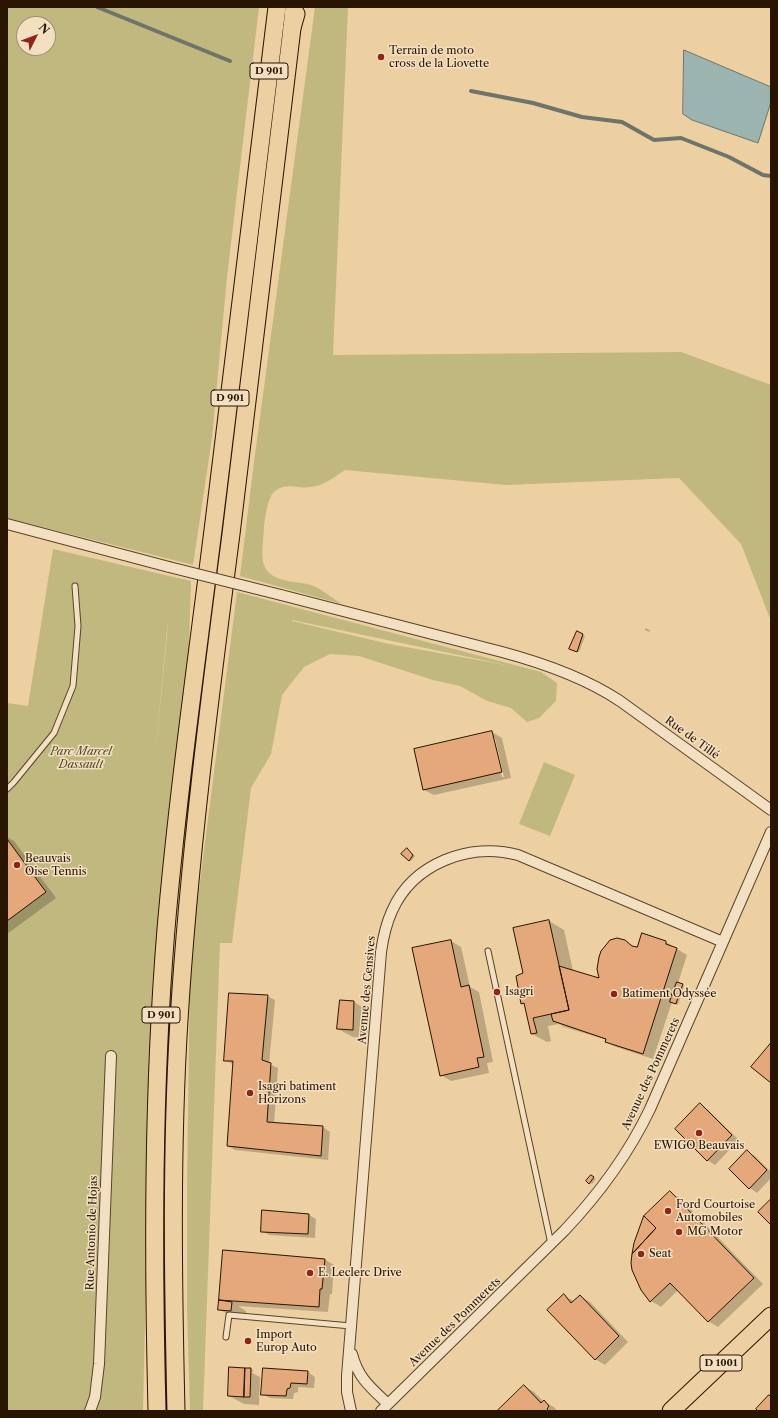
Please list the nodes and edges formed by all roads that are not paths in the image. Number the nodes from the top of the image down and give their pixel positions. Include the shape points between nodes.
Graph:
1 (277, 7) edge
2 (294, 7) edge
3 (298, 7) edge
4 (292, 28) junction
5 (7, 524) edge
6 (75, 586) dead end
7 (7, 789) edge
8 (771, 810) edge
9 (771, 832) edge
10 (723, 942) junction
11 (488, 951) dead end
12 (111, 1056) dead end
13 (173, 1217) junction
14 (551, 1244) junction
15 (771, 1316) edge
16 (352, 1326) junction
17 (771, 1327) edge
18 (226, 1337) dead end
19 (350, 1348) junction
20 (156, 1371) junction
21 (385, 1407) edge
22 (90, 1411) edge
23 (153, 1411) edge
24 (157, 1411) edge
25 (176, 1411) edge
26 (187, 1411) edge
27 (351, 1411) edge
28 (671, 1411) edge
29 (683, 1411) edge

1 - 20 main road, D 901 via 186,745 166,930 156,1151
2 - 4 main road, D 901
3 - 4 main road
4 - 13 main road, D 901 via 194,829 179,1020
5 - 8 street, Rue de Tillé, bridge via 518,656 569,674 598,688 631,709
6 - 7 lane via 78,626 73,686 54,733
9 - 10 street, Avenue des Pommerets
10 - 14 street, Avenue des Pommerets via 638,1133 606,1183
10 - 16 street, Avenue des Censives via 526,858 508,853 489,851 457,856 432,867 410,884 392,909 381,952
11 - 14 lane
12 - 22 street, Rue Antonio de Hojas via 99,1364 95,1397
13 - 25 main road, D 901
13 - 26 main road via 182,1287
14 - 21 street, Avenue des Pommerets
15 - 28 main road, D 1001
16 - 18 lane via 229,1316
16 - 19 street, Avenue des Censives
17 - 29 main road, D 1001
19 - 21 street, Avenue des Censives via 354,1365
19 - 27 street, Avenue des Censives via 347,1384
20 - 23 main road
20 - 24 main road, D 901

